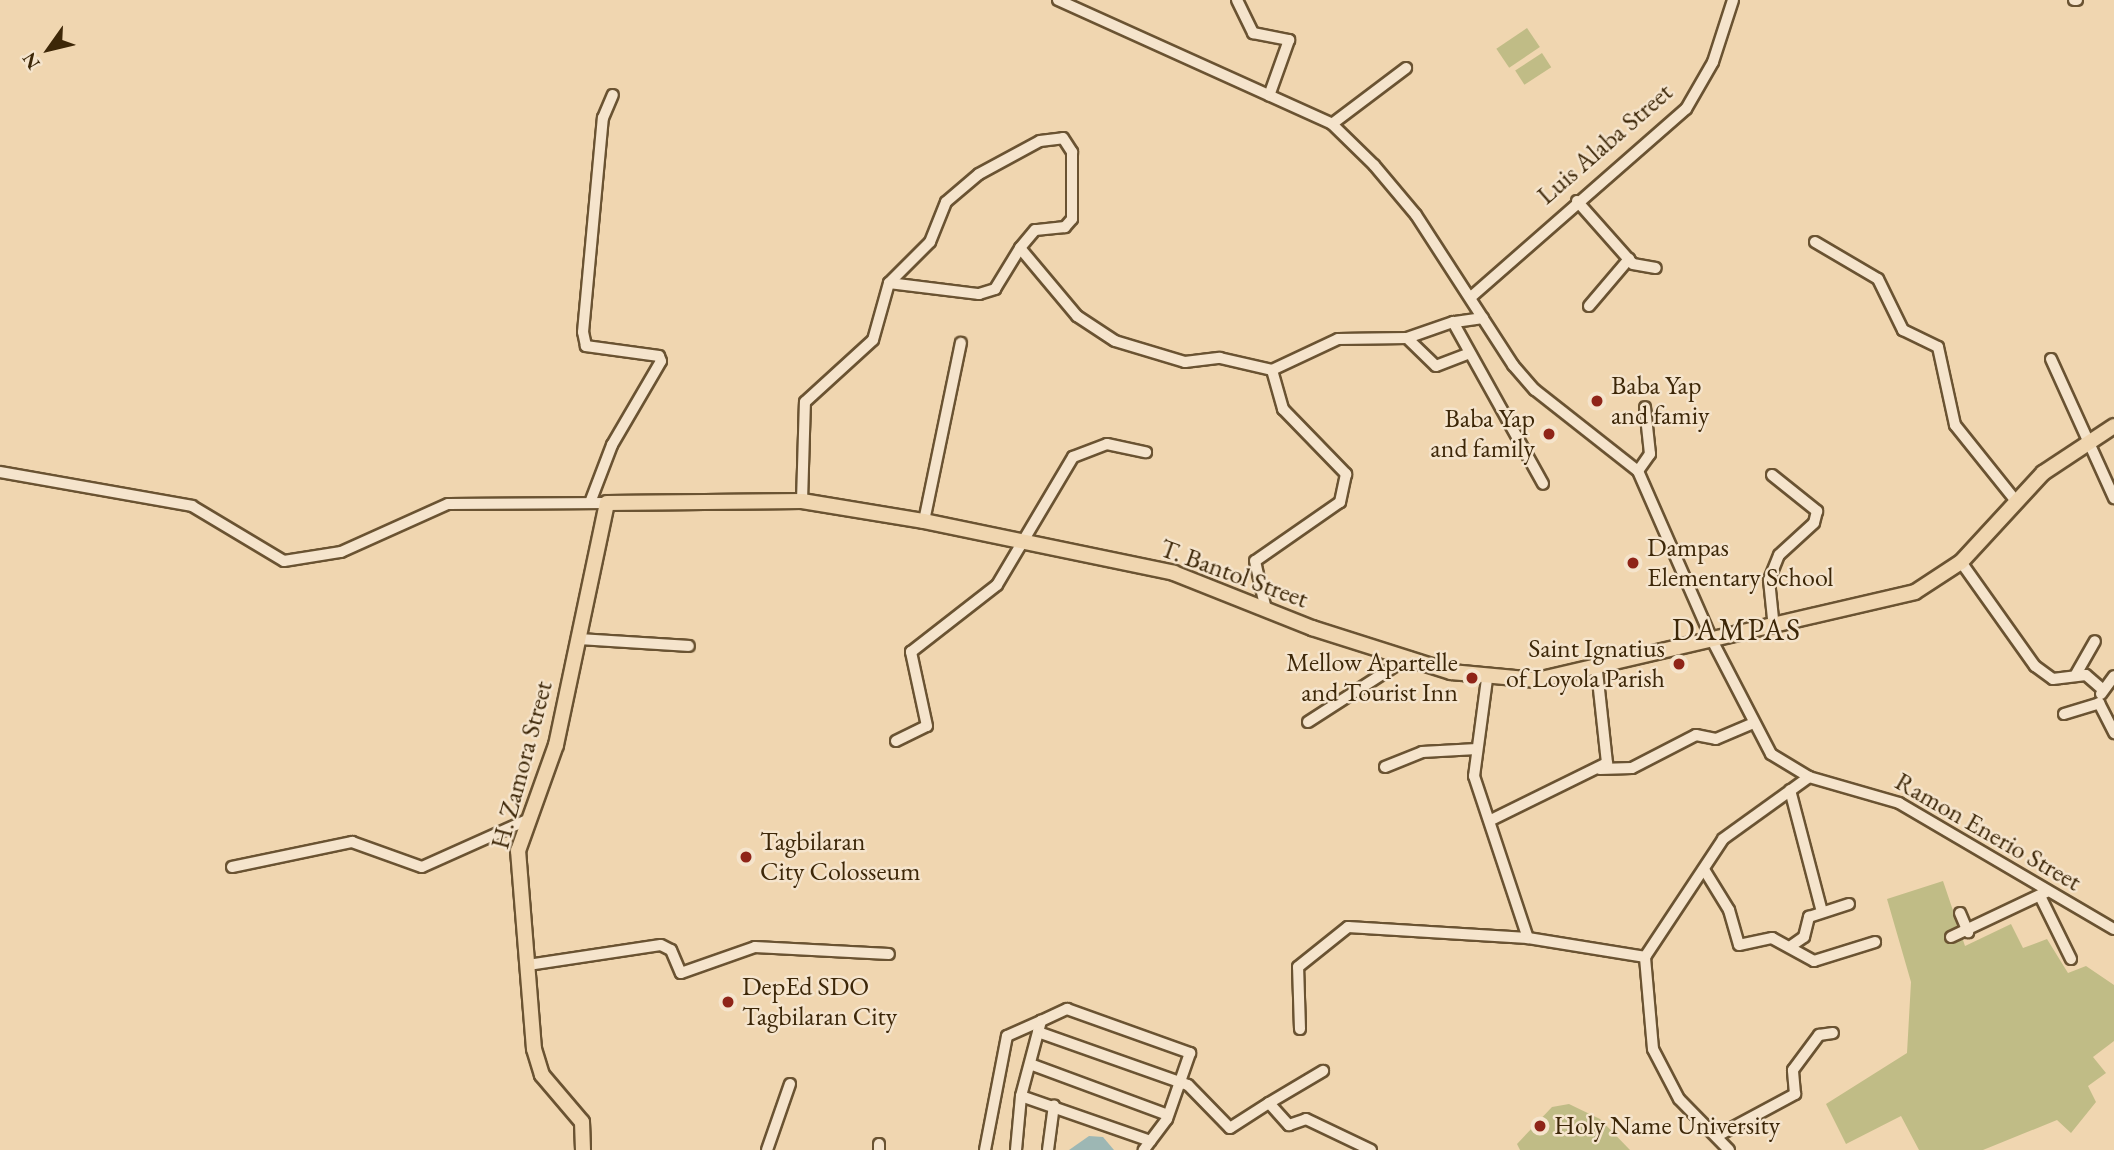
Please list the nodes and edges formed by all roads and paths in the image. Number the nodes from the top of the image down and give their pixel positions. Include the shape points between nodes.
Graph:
1 (1058, 0) edge
2 (1237, 0) edge
3 (1733, 0) edge
4 (1406, 68) dead end
5 (612, 95) dead end
6 (1269, 96) junction
7 (1332, 124) junction
8 (1577, 201) junction
9 (1815, 242) dead end
10 (1020, 248) junction
11 (1629, 259) junction
12 (1656, 268) dead end
13 (889, 283) junction
14 (1471, 297) junction
15 (1589, 306) dead end
16 (1483, 318) junction
17 (1453, 322) junction
18 (1407, 338) junction
19 (961, 343) dead end
20 (1470, 353) junction
21 (2052, 359) dead end
22 (1272, 370) junction
23 (1644, 407) dead end
24 (2114, 426) edge
25 (2091, 440) junction
26 (1146, 452) dead end
27 (1638, 471) junction
28 (0, 472) edge
29 (1772, 475) dead end
30 (1544, 484) dead end
31 (2114, 498) edge
32 (2015, 499) junction
33 (591, 500) junction
34 (802, 501) junction
35 (607, 503) junction
36 (924, 521) junction
37 (1026, 544) junction
38 (1961, 562) junction
39 (1266, 610) junction
40 (1774, 628) junction
41 (580, 639) junction
42 (2095, 641) dead end
43 (1713, 642) junction
44 (689, 646) dead end
45 (1409, 657) junction
46 (1596, 662) junction
47 (2076, 676) junction
48 (2114, 676) edge
49 (1487, 679) junction
50 (2102, 688) junction
51 (2099, 703) junction
52 (2064, 714) dead end
53 (1308, 722) dead end
54 (1752, 724) junction
55 (2114, 733) edge
56 (897, 741) dead end
57 (1477, 748) junction
58 (1385, 767) dead end
59 (1600, 769) junction
60 (1809, 776) junction
61 (1790, 790) junction
62 (1493, 819) junction
63 (527, 820) junction
64 (232, 867) dead end
65 (1705, 871) junction
66 (2044, 895) junction
67 (1849, 904) dead end
68 (1822, 912) junction
69 (1960, 913) dead end
70 (2114, 929) edge
71 (1968, 932) junction
72 (1951, 937) dead end
73 (1528, 938) junction
74 (1875, 942) dead end
75 (1791, 946) junction
76 (890, 954) dead end
77 (1645, 957) junction
78 (2071, 959) dead end
79 (528, 965) junction
80 (1814, 1023) dead end
81 (1040, 1026) junction
82 (1300, 1029) dead end
83 (1833, 1033) dead end
84 (1819, 1035) junction
85 (1030, 1064) junction
86 (1323, 1071) dead end
87 (790, 1083) dead end
88 (1180, 1083) junction
89 (1021, 1097) junction
90 (1269, 1103) junction
91 (1054, 1105) junction
92 (1168, 1115) junction
93 (1717, 1136) junction
94 (1147, 1145) edge
95 (583, 1150) edge
96 (767, 1150) edge
97 (985, 1150) edge
98 (1016, 1150) edge
99 (1048, 1150) edge
100 (1371, 1150) edge
101 (1729, 1150) edge

1 - 6 street
2 - 6 street via 1253,33 1289,40
3 - 8 street, Luis Alaba Street via 1713,62 1686,109
4 - 7 street
5 - 33 street via 603,118 583,332 586,346 659,356 661,361 612,445
6 - 7 street
7 - 14 street, Ramon Enerio Street via 1416,215
8 - 11 street
8 - 14 street, Luis Alaba Street
9 - 32 street via 1878,279 1903,330 1938,347 1955,425
10 - 13 street via 995,289 979,295
10 - 13 street via 1035,230 1065,227 1072,219 1072,152 1063,138 1040,141 979,174 946,202 930,242
10 - 22 street via 1077,316 1115,341 1185,362 1220,358
11 - 12 street
11 - 15 street
13 - 34 street via 873,340 805,402
14 - 16 street, Ramon Enerio Street
16 - 17 street
16 - 27 street, Ramon Enerio Street via 1535,390
17 - 18 street
17 - 20 street
18 - 20 street via 1436,366
18 - 22 street via 1359,334
19 - 36 street
20 - 30 street
21 - 25 street
22 - 39 street via 1283,409 1346,474 1339,502 1255,561
23 - 27 street via 1650,454
24 - 25 main road, T. Bantol Street
25 - 31 street
25 - 32 main road, T. Bantol Street
26 - 37 street via 1107,444 1080,452 1037,510
27 - 43 street, Ramon Enerio Street
28 - 33 street via 191,506 284,561 341,551 448,504
29 - 40 street via 1817,511 1814,523 1779,555 1769,580
32 - 38 main road, T. Bantol Street
33 - 35 street
34 - 35 main road, T. Bantol Street
34 - 36 main road, T. Bantol Street
35 - 41 main road, H. Zamora Street
36 - 37 main road, T. Bantol Street
37 - 39 main road, T. Bantol Street via 1174,573
37 - 56 street via 997,584 911,652 926,726
38 - 40 main road, T. Bantol Street via 1915,593
38 - 47 street via 2035,666 2053,679
39 - 45 main road, T. Bantol Street
40 - 43 main road, T. Bantol Street
41 - 44 street
41 - 63 main road, H. Zamora Street via 555,745
42 - 47 street
43 - 46 main road, T. Bantol Street
43 - 54 street, Ramon Enerio Street
45 - 49 main road, T. Bantol Street
45 - 53 street
46 - 49 main road, T. Bantol Street via 1537,680
46 - 59 street via 1609,758
47 - 50 street via 2086,675
48 - 50 street
49 - 57 street
50 - 51 street
51 - 52 street
51 - 55 street
54 - 59 street via 1716,739 1696,735 1632,768
54 - 60 street, Ramon Enerio Street via 1771,754
57 - 58 street via 1422,752
57 - 62 street via 1474,776
59 - 62 street
60 - 61 street
60 - 66 street, Ramon Enerio Street via 1899,803
61 - 65 street via 1723,839
61 - 68 street
62 - 73 street
63 - 64 street via 422,867 352,842
63 - 79 main road, H. Zamora Street via 518,851
65 - 75 street via 1729,910 1739,945 1772,938
65 - 77 street
66 - 70 street, Ramon Enerio Street
66 - 71 street
66 - 78 street
67 - 68 street
68 - 75 street via 1804,920 1805,936
69 - 71 street
71 - 72 street
73 - 77 street
73 - 82 street via 1452,938 1348,927 1298,967
74 - 75 street via 1814,961
76 - 79 street via 755,947 681,974 671,950 661,945
77 - 93 street via 1653,1049 1679,1099
79 - 95 main road, H. Zamora Street via 542,1076 582,1122
80 - 84 street
81 - 85 street
81 - 88 street
81 - 88 street via 1067,1009 1191,1053
81 - 97 street via 1007,1036
83 - 84 street
84 - 93 street via 1793,1070 1795,1094
85 - 89 street
85 - 92 street
86 - 90 street
87 - 96 street
88 - 90 street via 1198,1091 1230,1128
88 - 92 street
89 - 91 street
89 - 98 street
90 - 100 street via 1289,1125 1306,1119
91 - 94 street
91 - 99 street
92 - 94 street
93 - 101 street

